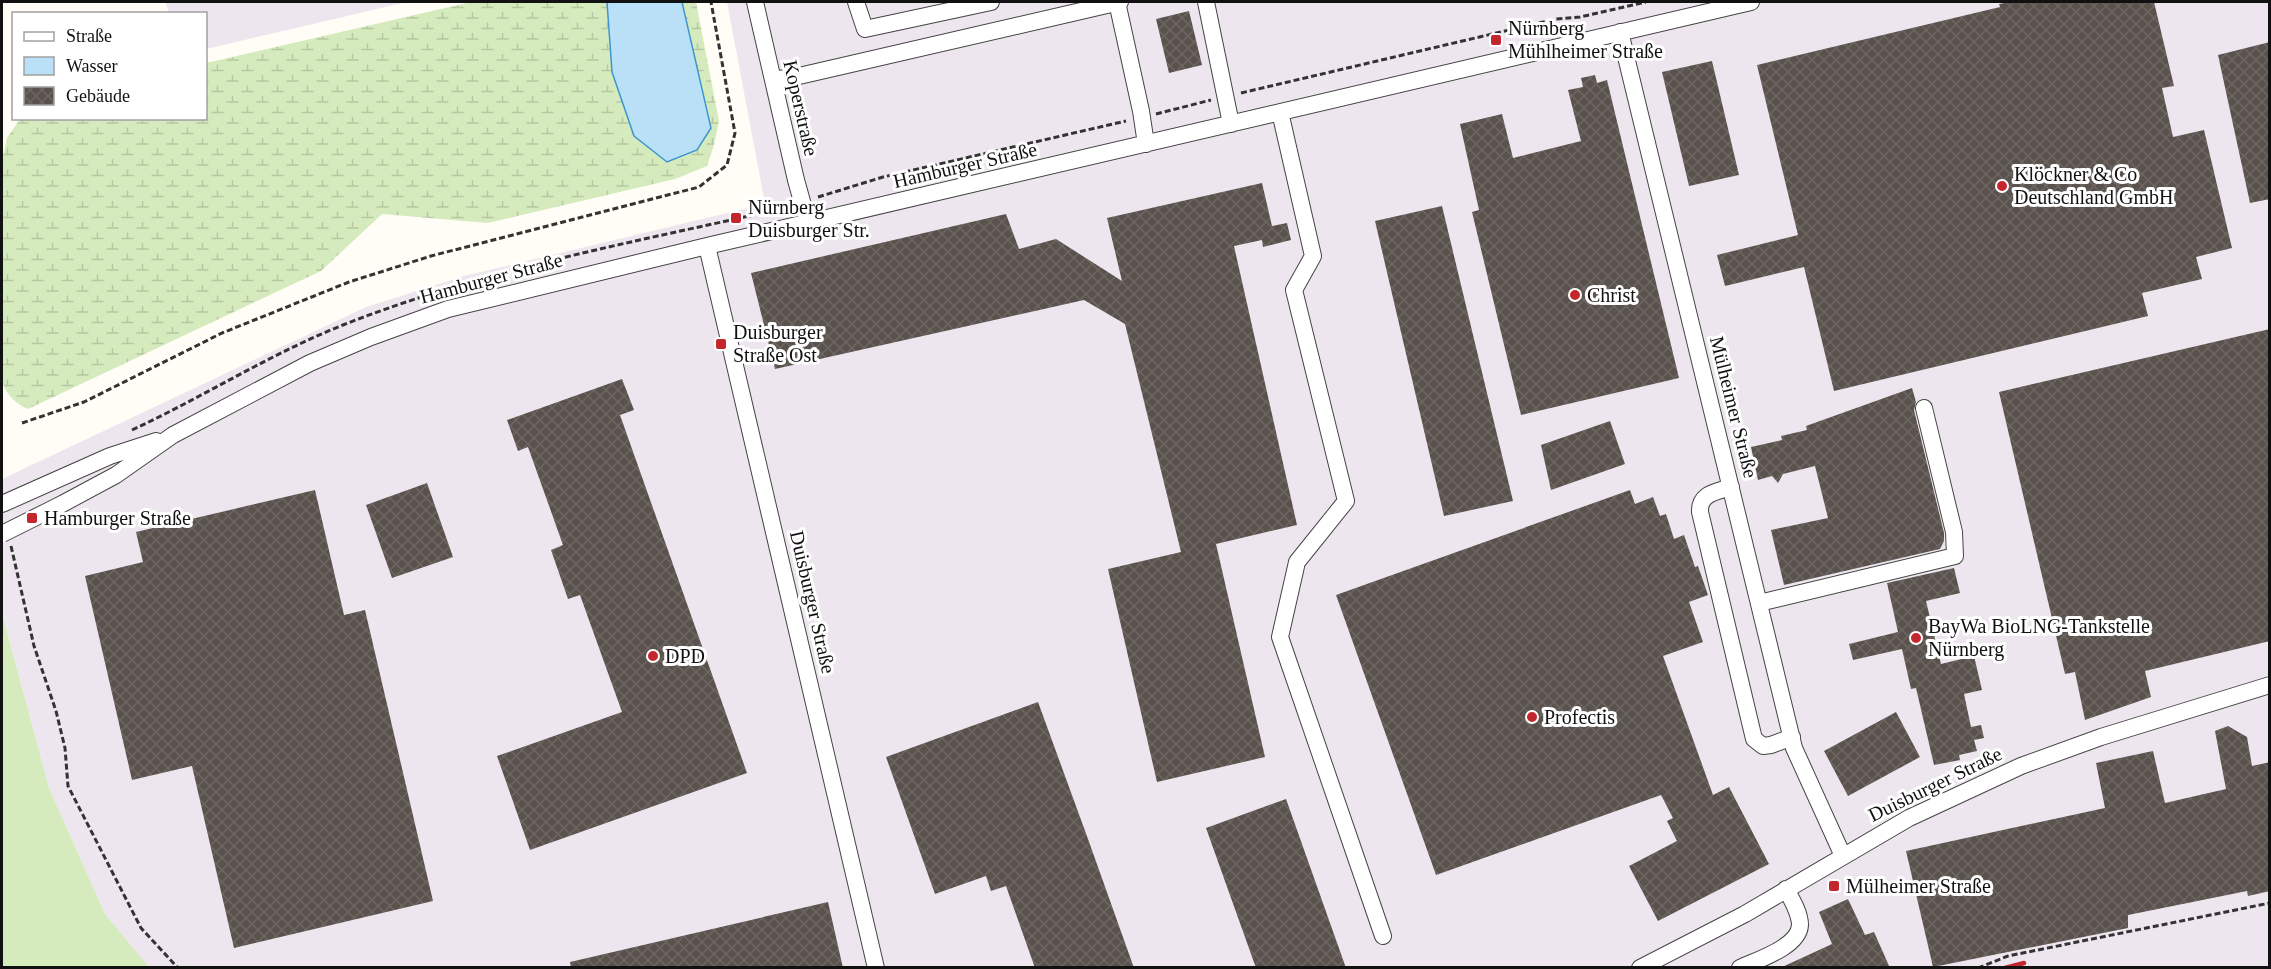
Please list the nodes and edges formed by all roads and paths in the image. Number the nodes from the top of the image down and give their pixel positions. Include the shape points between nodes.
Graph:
1 (711, 2) edge
2 (754, 2) edge
3 (856, 2) edge
4 (991, 2) edge
5 (1119, 2) edge
6 (1206, 2) edge
7 (1750, 2) edge
8 (963, 4) edge
9 (1620, 32) junction
10 (773, 80) junction
11 (1280, 112) junction
12 (1231, 123) junction
13 (1146, 144) junction
14 (808, 223) junction
15 (707, 246) junction
16 (1924, 408) dead end
17 (22, 423) dead end
18 (173, 435) junction
19 (1731, 487) junction
20 (2, 504) edge
21 (5, 537) edge
22 (1759, 603) junction
23 (2270, 685) edge
24 (1792, 737) junction
25 (1843, 856) junction
26 (1786, 889) junction
27 (2270, 903) edge
28 (1383, 936) dead end
29 (178, 968) edge
30 (876, 968) edge
31 (1640, 968) edge
32 (1740, 968) edge
33 (1978, 968) edge

1 - 17 path via 735,133 727,165 699,187 431,256 349,282 222,333 84,402
2 - 10 street, Koperstraße
3 - 8 street via 865,29
4 - 8 street
5 - 10 street
5 - 13 street
6 - 12 street
7 - 9 street, Hamburger Straße
9 - 11 street, Hamburger Straße
9 - 19 street, Mülheimer Straße
10 - 14 street, Koperstraße
11 - 12 street, Hamburger Straße
11 - 28 street via 1313,256 1294,290 1346,501 1297,562 1280,637
12 - 13 street, Hamburger Straße
13 - 14 street, Hamburger Straße
14 - 15 street, Hamburger Straße
15 - 18 street, Hamburger Straße via 480,301 394,328 310,363
15 - 30 street, Duisburger Straße
16 - 22 street via 1954,532 1955,556
18 - 20 street, Hamburger Straße via 110,456
18 - 21 street, Hamburger Straße, bridge via 116,475
19 - 22 street, Mülheimer Straße
19 - 24 street via 1706,495 1699,504 1754,739 1763,746
21 - 29 path via 56,711 65,748 68,786 141,928
22 - 24 street, Mülheimer Straße
23 - 25 street, Duisburger Straße via 2021,766 1909,818
24 - 25 street, Mülheimer Straße
25 - 26 street, Duisburger Straße
26 - 31 street, Duisburger Straße
26 - 32 street via 1797,910 1800,926 1796,936 1788,945
27 - 33 path via 2008,956

